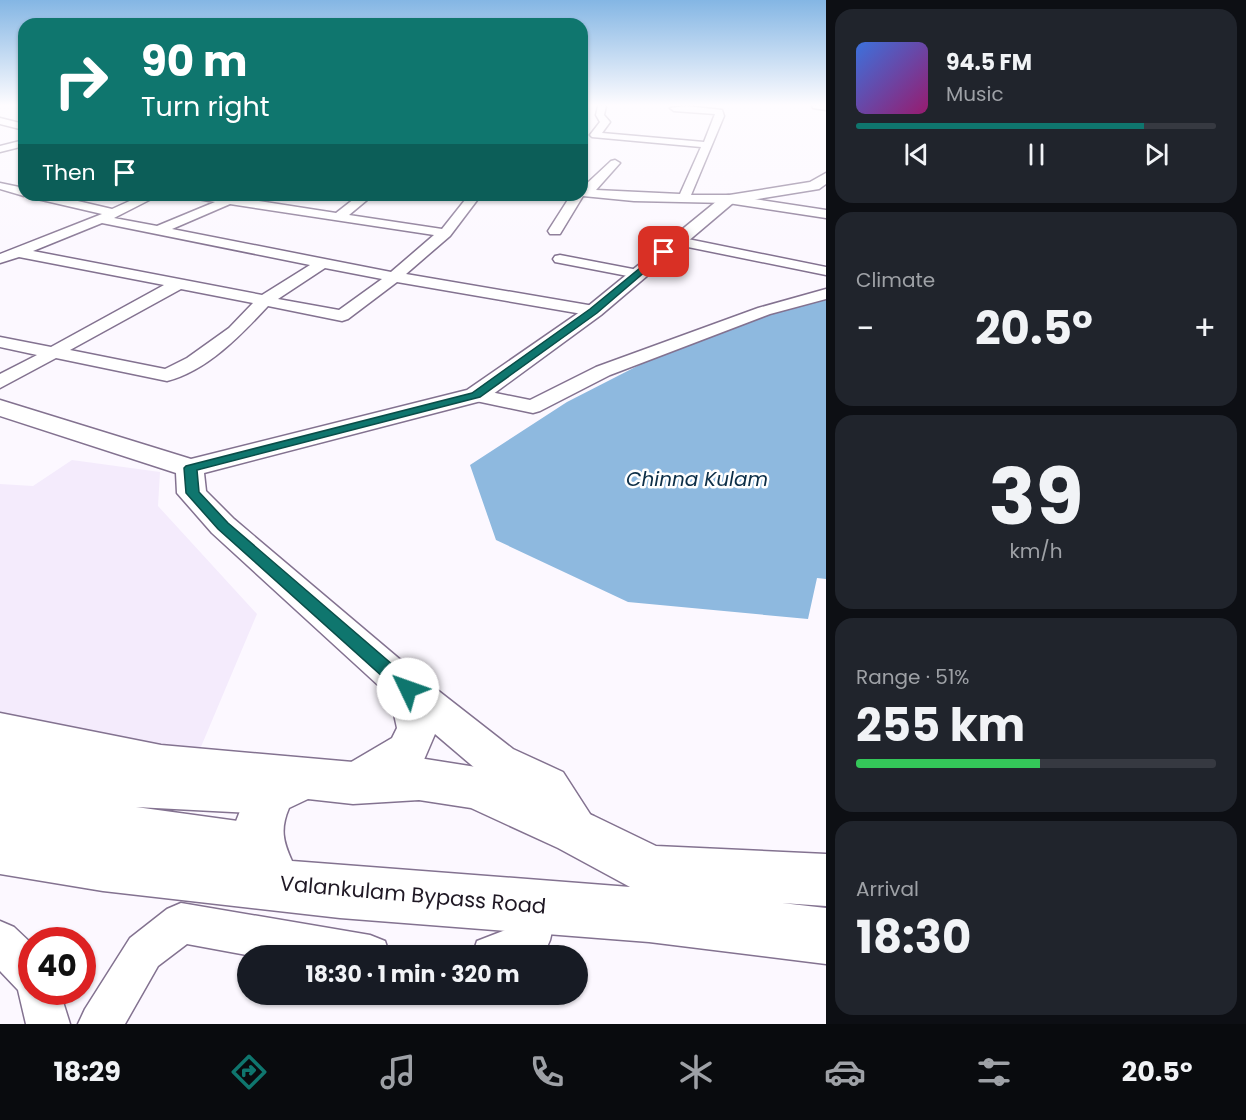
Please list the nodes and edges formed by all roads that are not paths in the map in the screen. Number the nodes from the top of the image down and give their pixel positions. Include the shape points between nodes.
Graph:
1 (704, 154) edge
2 (615, 164) dead end
3 (826, 177) edge
4 (0, 186) edge
5 (588, 188) edge
6 (18, 190) edge
7 (588, 193) edge
8 (760, 194) junction
9 (684, 198) junction
10 (729, 199) junction
11 (57, 201) edge
12 (140, 201) edge
13 (227, 201) edge
14 (235, 201) edge
15 (359, 201) edge
16 (470, 201) edge
17 (576, 201) edge
18 (826, 203) edge
19 (826, 214) edge
20 (107, 216) junction
21 (338, 217) junction
22 (159, 231) junction
23 (555, 231) dead end
24 (445, 233) junction
25 (678, 241) junction
26 (18, 252) junction
27 (0, 259) edge
28 (560, 259) dead end
29 (323, 263) junction
30 (826, 271) edge
31 (638, 274) junction
32 (394, 277) junction
33 (178, 284) junction
34 (826, 294) edge
35 (264, 301) junction
36 (594, 311) junction
37 (0, 342) edge
38 (55, 352) junction
39 (0, 382) edge
40 (476, 395) junction
41 (0, 408) edge
42 (190, 468) junction
43 (408, 689) junction
44 (0, 732) edge
45 (0, 765) edge
46 (310, 785) junction
47 (0, 806) edge
48 (592, 840) junction
49 (259, 848) junction
50 (0, 850) edge
51 (826, 880) edge
52 (298, 886) junction
53 (538, 906) junction
54 (620, 913) junction
55 (826, 936) edge
56 (0, 941) edge
57 (307, 945) edge
58 (519, 945) edge
59 (18, 960) edge
60 (43, 1005) edge
61 (48, 1024) edge
62 (100, 1024) edge

1 - 9 street
2 - 5 street
3 - 8 street via 814,186
4 - 6 street
7 - 9 street
8 - 10 street
8 - 18 street
9 - 10 street
10 - 19 street
10 - 25 street
11 - 20 street
12 - 20 street
13 - 22 street
14 - 21 street
15 - 21 street
16 - 24 street
17 - 23 street
20 - 22 street
20 - 26 street
21 - 24 street
22 - 29 street
24 - 32 street
25 - 30 street
25 - 31 street
26 - 27 street
26 - 33 street
28 - 31 street
29 - 32 street
29 - 35 street
31 - 36 street
32 - 35 street via 342,316
32 - 36 street
33 - 35 street
33 - 38 street
34 - 40 street via 764,311 603,371 534,407
35 - 38 street via 235,332 167,375
36 - 40 street
37 - 38 street
38 - 39 street
40 - 42 street
41 - 42 street
42 - 43 street via 192,493 223,526
43 - 46 street via 417,728 408,750
43 - 48 street via 498,762 548,786
44 - 46 main road via 160,765
45 - 46 main road via 120,785
46 - 48 main road via 419,779 476,788
46 - 49 main road via 256,825
47 - 49 main road
48 - 51 main road via 653,871
48 - 54 main road via 630,879 631,897
49 - 52 main road via 273,873
50 - 52 main road, Valankulam Bypass Road via 103,866
52 - 53 main road, Valankulam Bypass Road
53 - 54 main road, Valankulam Bypass Road
53 - 58 street via 531,940
54 - 55 main road, Valankulam Bypass Road
56 - 59 street
57 - 62 street via 181,923 144,952
60 - 61 street

